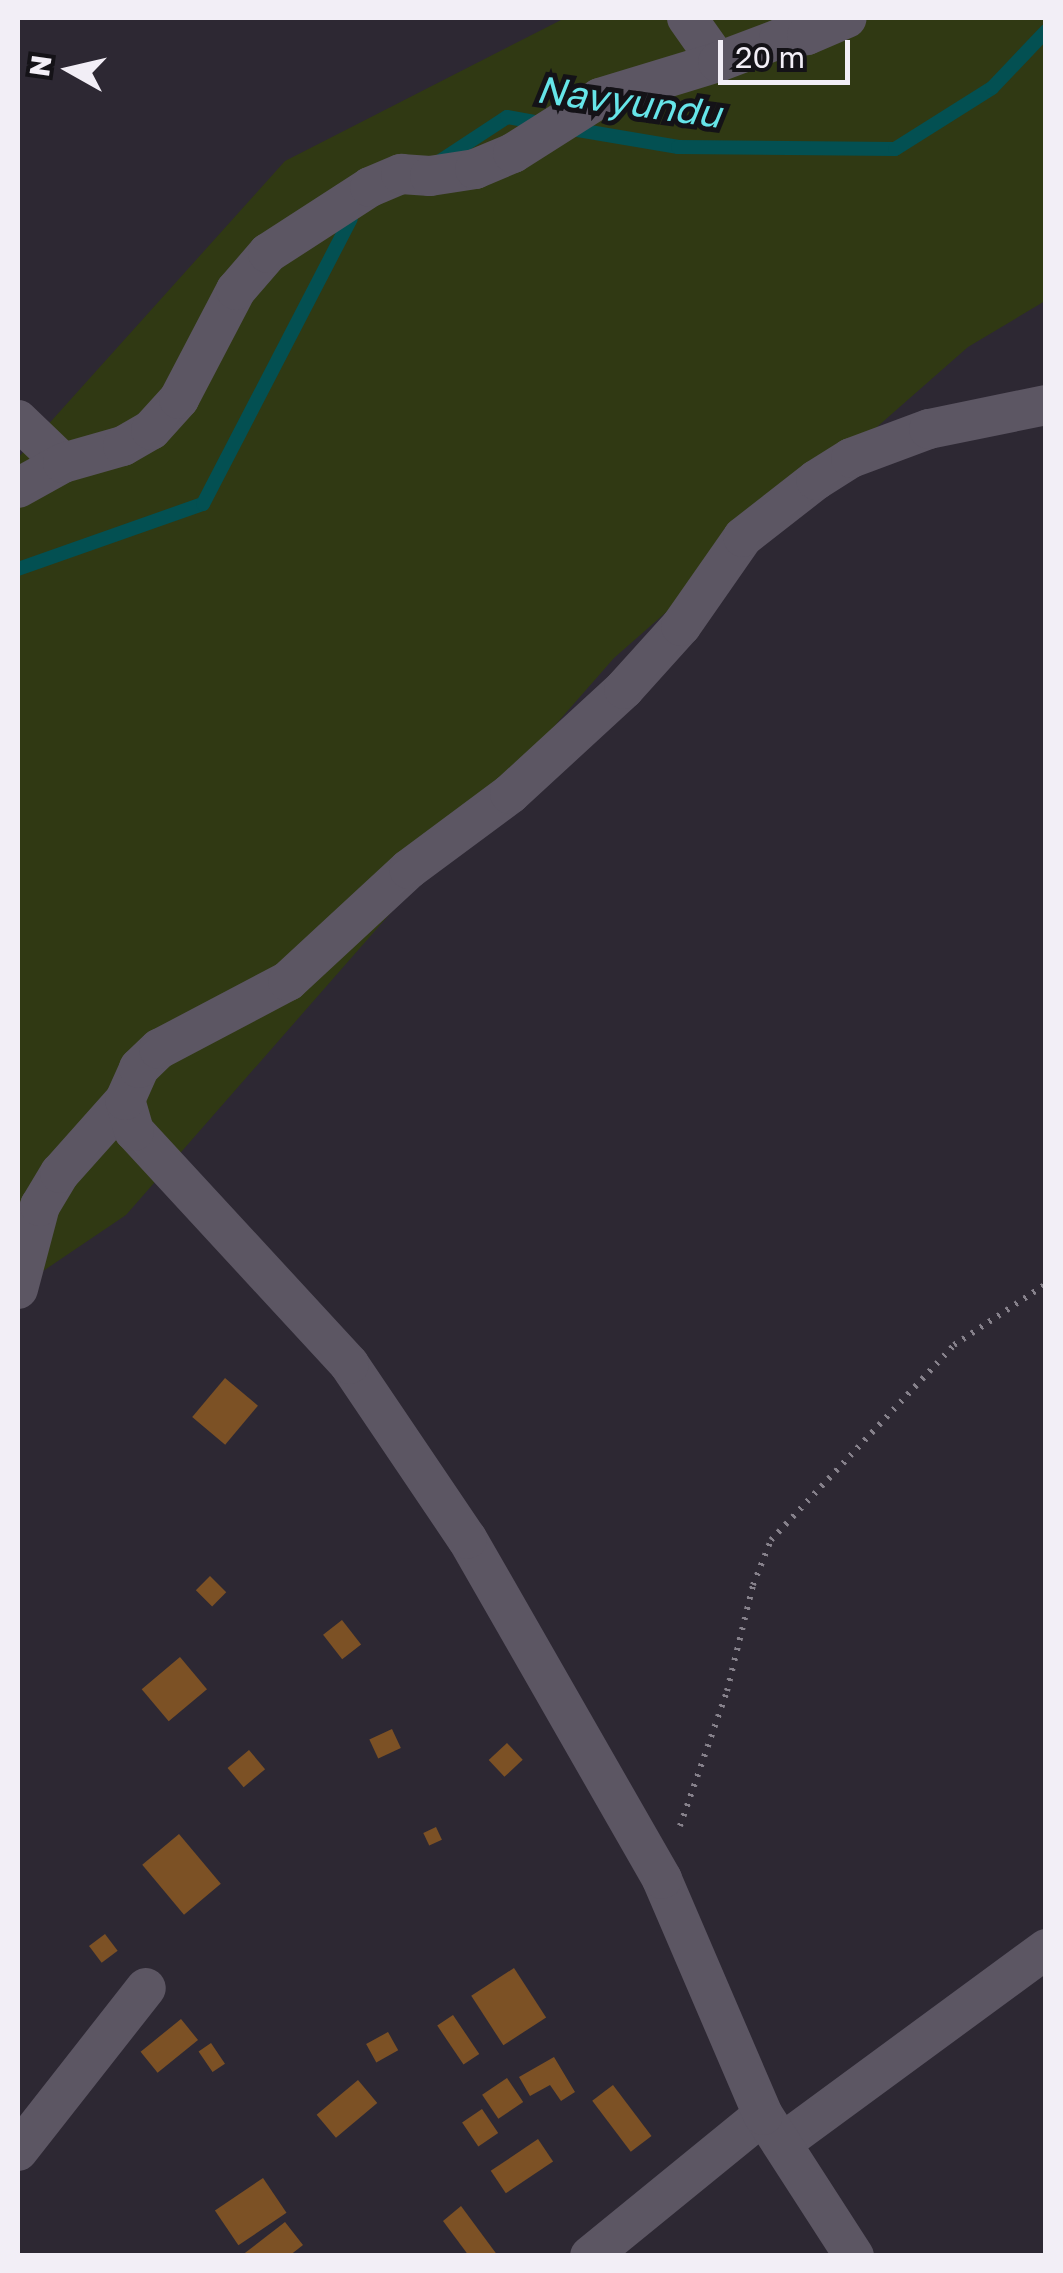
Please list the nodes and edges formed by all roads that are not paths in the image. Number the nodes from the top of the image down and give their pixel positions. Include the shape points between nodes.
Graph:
1 (687, 18) edge
2 (848, 18) edge
3 (718, 62) junction
4 (1046, 405) edge
5 (18, 420) edge
6 (63, 463) junction
7 (18, 488) edge
8 (124, 1100) junction
9 (18, 1289) edge
10 (1046, 1948) edge
11 (146, 1988) dead end
12 (773, 2129) junction
13 (18, 2150) edge
14 (590, 2256) edge
15 (854, 2256) edge

1 - 3 street
2 - 3 street
3 - 6 street via 600,98 475,169 401,174 370,187 268,253 236,290 180,399 151,430
4 - 8 street via 929,429 851,458 816,480 743,537 681,626 624,689 510,794 409,868 288,982 159,1049 129,1082
5 - 6 street
6 - 7 street
8 - 9 street via 40,1206
8 - 12 street via 134,1130 349,1364 466,1538 662,1879
10 - 12 street
11 - 13 street
12 - 14 street
12 - 15 street

